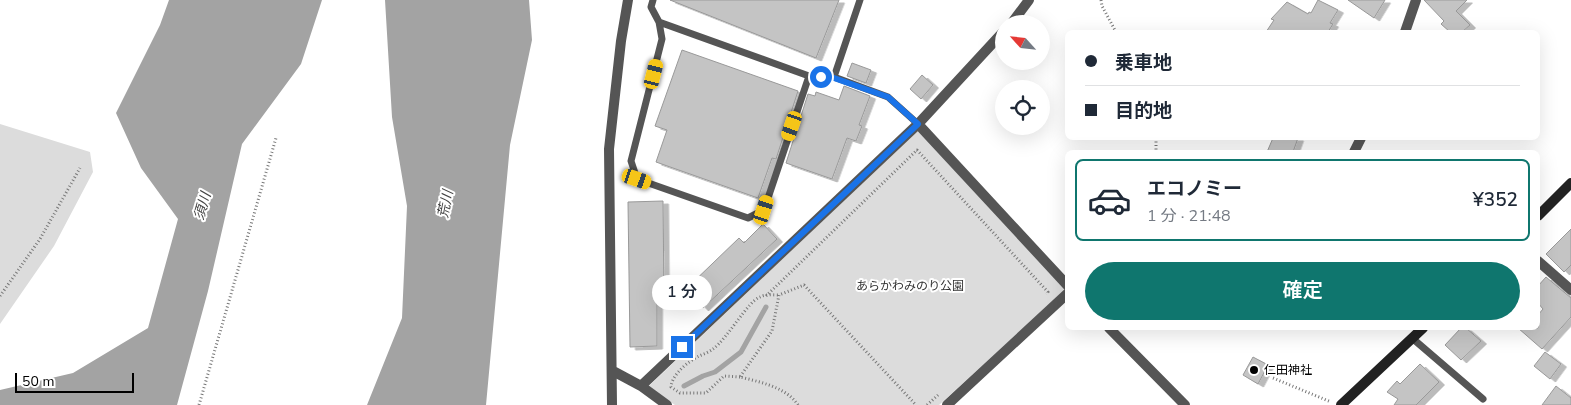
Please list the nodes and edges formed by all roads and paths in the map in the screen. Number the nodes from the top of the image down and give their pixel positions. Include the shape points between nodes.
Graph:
1 (628, 0) edge
2 (653, 0) edge
3 (860, 0) edge
4 (1029, 0) edge
5 (1101, 0) edge
6 (1413, 1) edge
7 (1018, 15) edge
8 (659, 22) junction
9 (1115, 30) edge
10 (1406, 30) edge
11 (995, 42) edge
12 (809, 76) junction
13 (834, 78) junction
14 (918, 124) junction
15 (276, 138) dead end
16 (80, 168) dead end
17 (1571, 183) edge
18 (1540, 214) edge
19 (1540, 263) edge
20 (1065, 283) edge
21 (1571, 290) edge
22 (780, 295) junction
23 (0, 296) edge
24 (766, 296) junction
25 (1065, 296) edge
26 (1041, 299) dead end
27 (1111, 330) edge
28 (1421, 330) edge
29 (1412, 338) junction
30 (613, 371) junction
31 (740, 377) junction
32 (1273, 378) dead end
33 (641, 386) junction
34 (941, 392) dead end
35 (1483, 399) dead end
36 (198, 405) edge
37 (612, 405) edge
38 (667, 405) edge
39 (798, 405) edge
40 (916, 405) edge
41 (927, 405) edge
42 (947, 405) edge
43 (1185, 405) edge
44 (1340, 405) edge

1 - 30 street via 609,148
2 - 8 lane via 651,7
3 - 13 lane
4 - 7 street
5 - 9 path
6 - 10 street
8 - 12 lane
8 - 12 lane via 662,40 631,161 637,179 748,218 764,210
11 - 14 street
12 - 13 lane
13 - 14 lane via 888,97
14 - 20 street
14 - 33 street
15 - 36 path
16 - 23 path via 40,239
17 - 18 main road
19 - 21 street
22 - 24 path
22 - 31 path via 772,331
22 - 40 path via 804,285
24 - 26 path via 917,150 1048,292
24 - 31 path via 760,296 753,302 713,349 682,368 671,387 680,393 706,392 724,376
25 - 42 street
27 - 43 street
28 - 29 main road
29 - 35 lane
29 - 44 main road
30 - 33 street
30 - 37 street
31 - 39 path via 783,392
32 - 44 path
33 - 38 street
34 - 41 path

